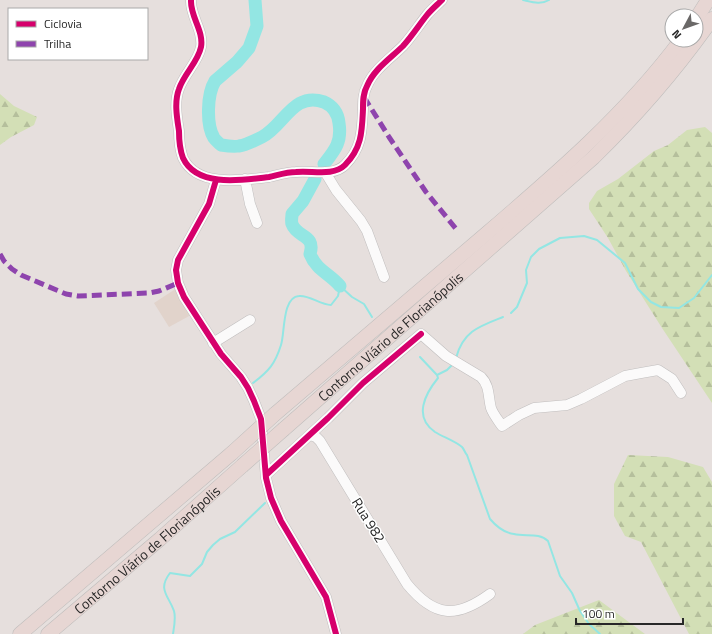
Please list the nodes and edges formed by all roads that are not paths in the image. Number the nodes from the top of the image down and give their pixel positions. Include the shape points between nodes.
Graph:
1 (191, 0) edge
2 (442, 0) edge
3 (712, 19) edge
4 (674, 48) edge
5 (325, 172) junction
6 (245, 179) junction
7 (216, 180) junction
8 (257, 223) dead end
9 (384, 277) dead end
10 (250, 320) dead end
11 (213, 343) junction
12 (681, 393) dead end
13 (310, 435) junction
14 (266, 474) junction
15 (490, 594) dead end
16 (20, 634) edge
17 (48, 634) edge
18 (336, 634) edge

1 - 7 street via 202,45 199,55 178,90 180,144 184,158 190,166 198,173
2 - 5 street via 367,85 363,95 359,145 344,166
3 - 17 highway, Contorno Viário de Florianópolis, bridge via 659,89 594,156
4 - 16 highway, Contorno Viário de Florianópolis, bridge via 633,98 585,147
5 - 6 street via 297,171
5 - 9 street via 367,231
6 - 7 street
6 - 8 street
7 - 11 street via 208,204 183,249 176,270 184,297
10 - 11 street
11 - 14 street via 241,377 254,401 261,420
12 - 13 street via 672,379 658,370 641,373 625,376 567,405 534,408 502,426 491,408 485,380 446,356 421,334 363,383
13 - 14 street
13 - 15 street, Rua 982 via 320,441 407,584 417,596 439,610 460,610 478,603
14 - 18 street via 271,498 281,521 326,597

